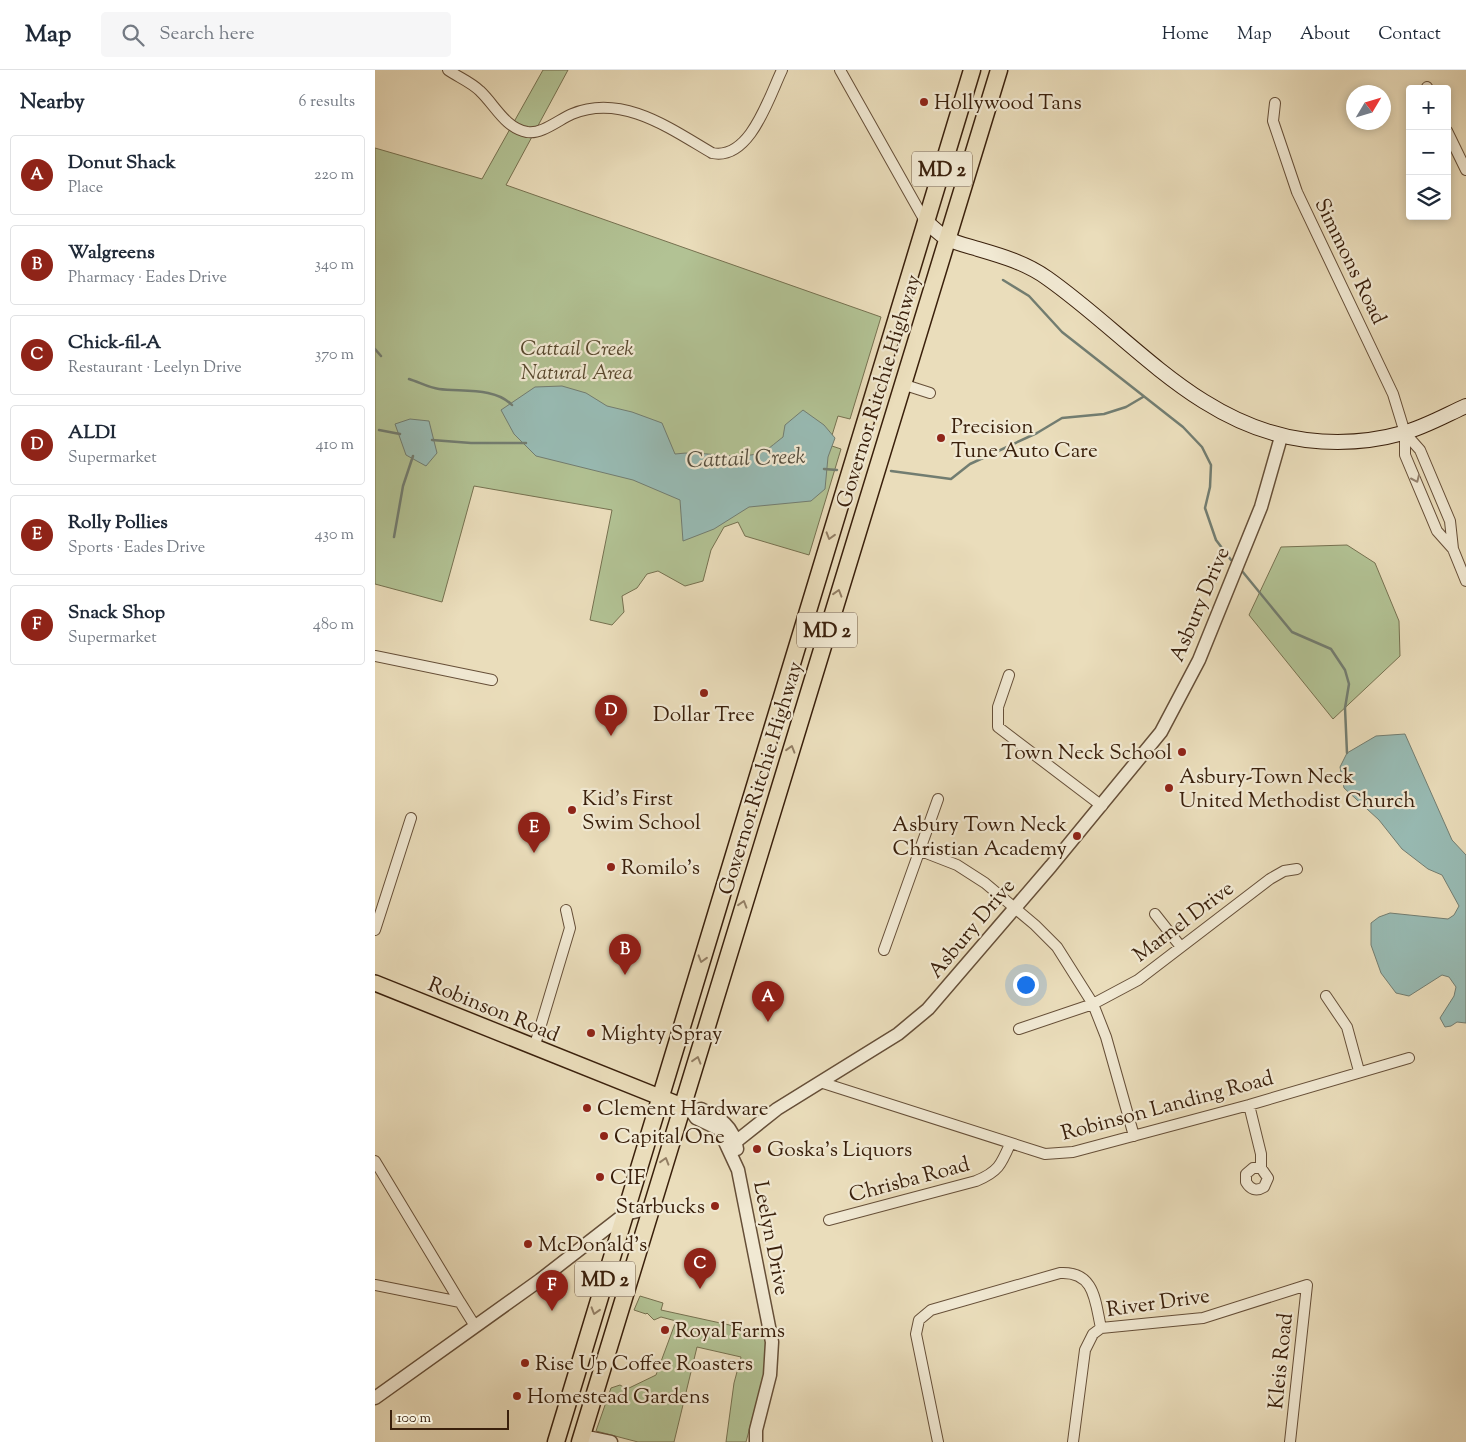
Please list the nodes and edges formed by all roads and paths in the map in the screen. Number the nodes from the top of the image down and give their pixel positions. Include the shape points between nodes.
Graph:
1 (448, 70) edge
2 (782, 70) edge
3 (840, 70) edge
4 (972, 70) edge
5 (999, 70) edge
6 (1275, 103) dead end
7 (1451, 139) edge
8 (1466, 170) edge
9 (925, 221) junction
10 (946, 238) junction
11 (902, 384) junction
12 (930, 393) dead end
13 (1466, 406) edge
14 (1405, 433) junction
15 (1281, 437) junction
16 (1453, 549) junction
17 (1466, 581) edge
18 (375, 656) edge
19 (1009, 675) dead end
20 (491, 680) dead end
21 (938, 798) dead end
22 (1101, 806) junction
23 (411, 818) dead end
24 (921, 851) junction
25 (1297, 869) dead end
26 (1015, 907) junction
27 (566, 910) dead end
28 (1155, 914) dead end
29 (375, 930) edge
30 (1181, 947) junction
31 (884, 950) dead end
32 (375, 983) edge
33 (1326, 996) dead end
34 (1093, 1004) junction
35 (1019, 1030) dead end
36 (534, 1048) junction
37 (1409, 1058) dead end
38 (1359, 1071) junction
39 (820, 1082) junction
40 (660, 1097) junction
41 (1249, 1105) junction
42 (687, 1108) junction
43 (1134, 1136) junction
44 (733, 1144) junction
45 (1010, 1144) junction
46 (375, 1161) edge
47 (1261, 1168) dead end
48 (651, 1208) junction
49 (625, 1214) junction
50 (829, 1220) dead end
51 (375, 1285) edge
52 (1307, 1285) joint
53 (460, 1302) junction
54 (475, 1326) junction
55 (1101, 1328) junction
56 (375, 1398) edge
57 (756, 1436) edge
58 (581, 1439) edge
59 (555, 1442) edge
60 (611, 1442) edge
61 (750, 1442) edge
62 (938, 1442) edge
63 (1073, 1442) edge
64 (1291, 1442) edge

1 - 2 street via 478,89 504,120 522,130 533,132 574,113 607,106 648,117 719,154 734,151 745,140
3 - 9 street
4 - 9 highway, MD 2
5 - 10 highway, Governor Ritchie Highway / MD 2
6 - 14 street, Simmons Road via 1273,121 1297,192 1393,394
7 - 8 street
9 - 10 main road
9 -> 40 highway, Governor Ritchie Highway / MD 2
10 - 11 highway, Governor Ritchie Highway / MD 2
10 - 15 main road via 1033,269 1198,399 1231,418
11 - 12 street
42 -> 11 highway, Governor Ritchie Highway / MD 2
13 - 14 main road
14 - 15 main road via 1335,444
14 - 16 street via 1419,450 1450,521
14 -> 16 street via 1405,455 1437,531
15 - 22 street, Asbury Drive via 1261,507 1199,660 1161,732
16 - 17 street
18 - 20 street
19 - 22 street via 998,708 998,727
21 - 24 street
22 - 26 street, Asbury Drive
23 - 29 street
24 - 26 street via 964,870
24 - 31 street
25 - 30 street, Marnel Drive via 1269,879
26 - 34 street via 1057,947
26 - 39 street, Asbury Drive via 927,1010 898,1034
27 - 36 street via 570,928
28 - 30 street
30 - 34 street, Marnel Drive via 1137,980
32 - 36 main road, Robinson Road
33 - 38 street via 1347,1027
34 - 35 street, Marnel Drive
34 - 43 street via 1106,1037
36 - 40 main road, Robinson Road
37 - 38 street, Robinson Landing Road
38 - 41 street, Robinson Landing Road
39 - 44 street, Asbury Drive via 777,1109
39 - 45 street, Robinson Landing Road
40 - 42 main road, Robinson Road
40 - 49 highway, Governor Ritchie Highway / MD 2
41 - 43 street, Robinson Landing Road
41 - 47 street via 1261,1154
42 - 44 street via 701,1109 726,1123
48 -> 42 highway, Governor Ritchie Highway / MD 2
43 - 45 street, Robinson Landing Road via 1073,1152 1045,1154
44 - 57 street, Leelyn Drive via 772,1342 770,1375
45 - 50 street, Chrisba Road via 1002,1164 992,1174 976,1181
46 - 53 street
48 - 49 street
48 - 58 highway, Governor Ritchie Highway / MD 2
49 - 54 street
49 -> 59 highway, Governor Ritchie Highway / MD 2
51 - 53 street
52 - 55 street, River Drive via 1203,1318
52 - 64 street, Kleis Road
53 - 54 street
54 - 56 street
55 - 62 street via 1090,1287 1081,1277 1069,1272 931,1310 919,1320 916,1334
55 - 63 street, River Drive via 1093,1334 1085,1350
57 - 61 street, Leelyn Drive
58 - 60 street

